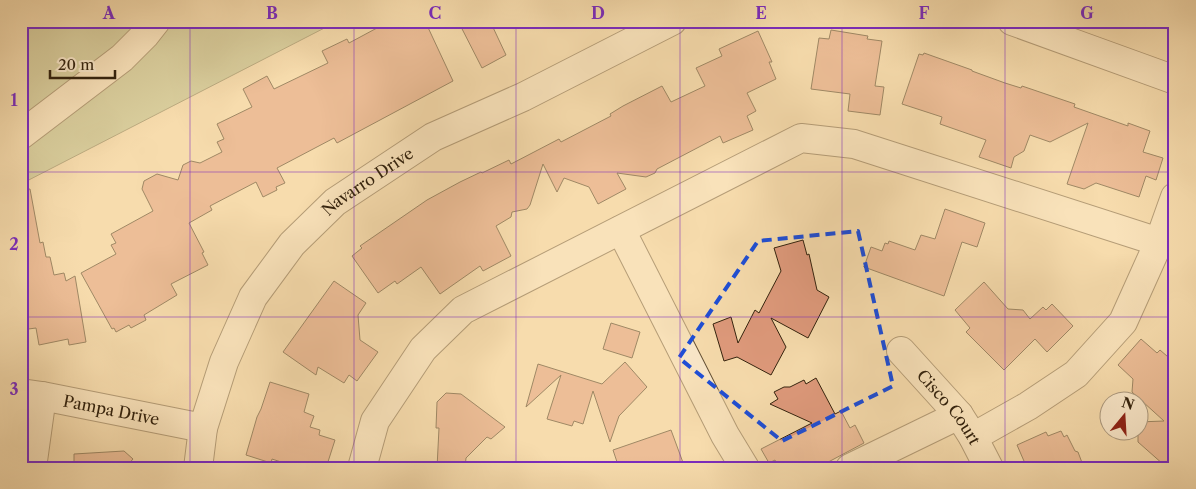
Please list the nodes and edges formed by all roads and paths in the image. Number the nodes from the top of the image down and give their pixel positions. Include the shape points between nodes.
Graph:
1 (156, 21) edge
2 (672, 21) edge
3 (1012, 21) edge
4 (1175, 80) edge
5 (21, 135) edge
6 (1175, 197) edge
7 (621, 230) junction
8 (1159, 242) junction
9 (901, 351) dead end
10 (32, 394) edge
11 (966, 426) junction
12 (203, 428) junction
13 (32, 468) edge
14 (198, 468) edge
15 (362, 468) edge
16 (745, 468) edge
17 (850, 468) edge
18 (989, 468) edge

1 - 5 street via 122,58
2 - 12 street, Navarro Drive via 523,97 434,137 336,202 292,244 253,297 224,362
3 - 4 street
6 - 8 street
7 - 8 street via 801,138 854,144
7 - 15 street via 463,310 423,349 375,421
7 - 16 street
8 - 11 street via 1123,322 1076,374 1028,406
9 - 11 street, Cisco Court
10 - 12 street, Pampa Drive
10 - 13 street
11 - 17 street
11 - 18 street, Cisco Court
12 - 14 street, Navarro Drive

